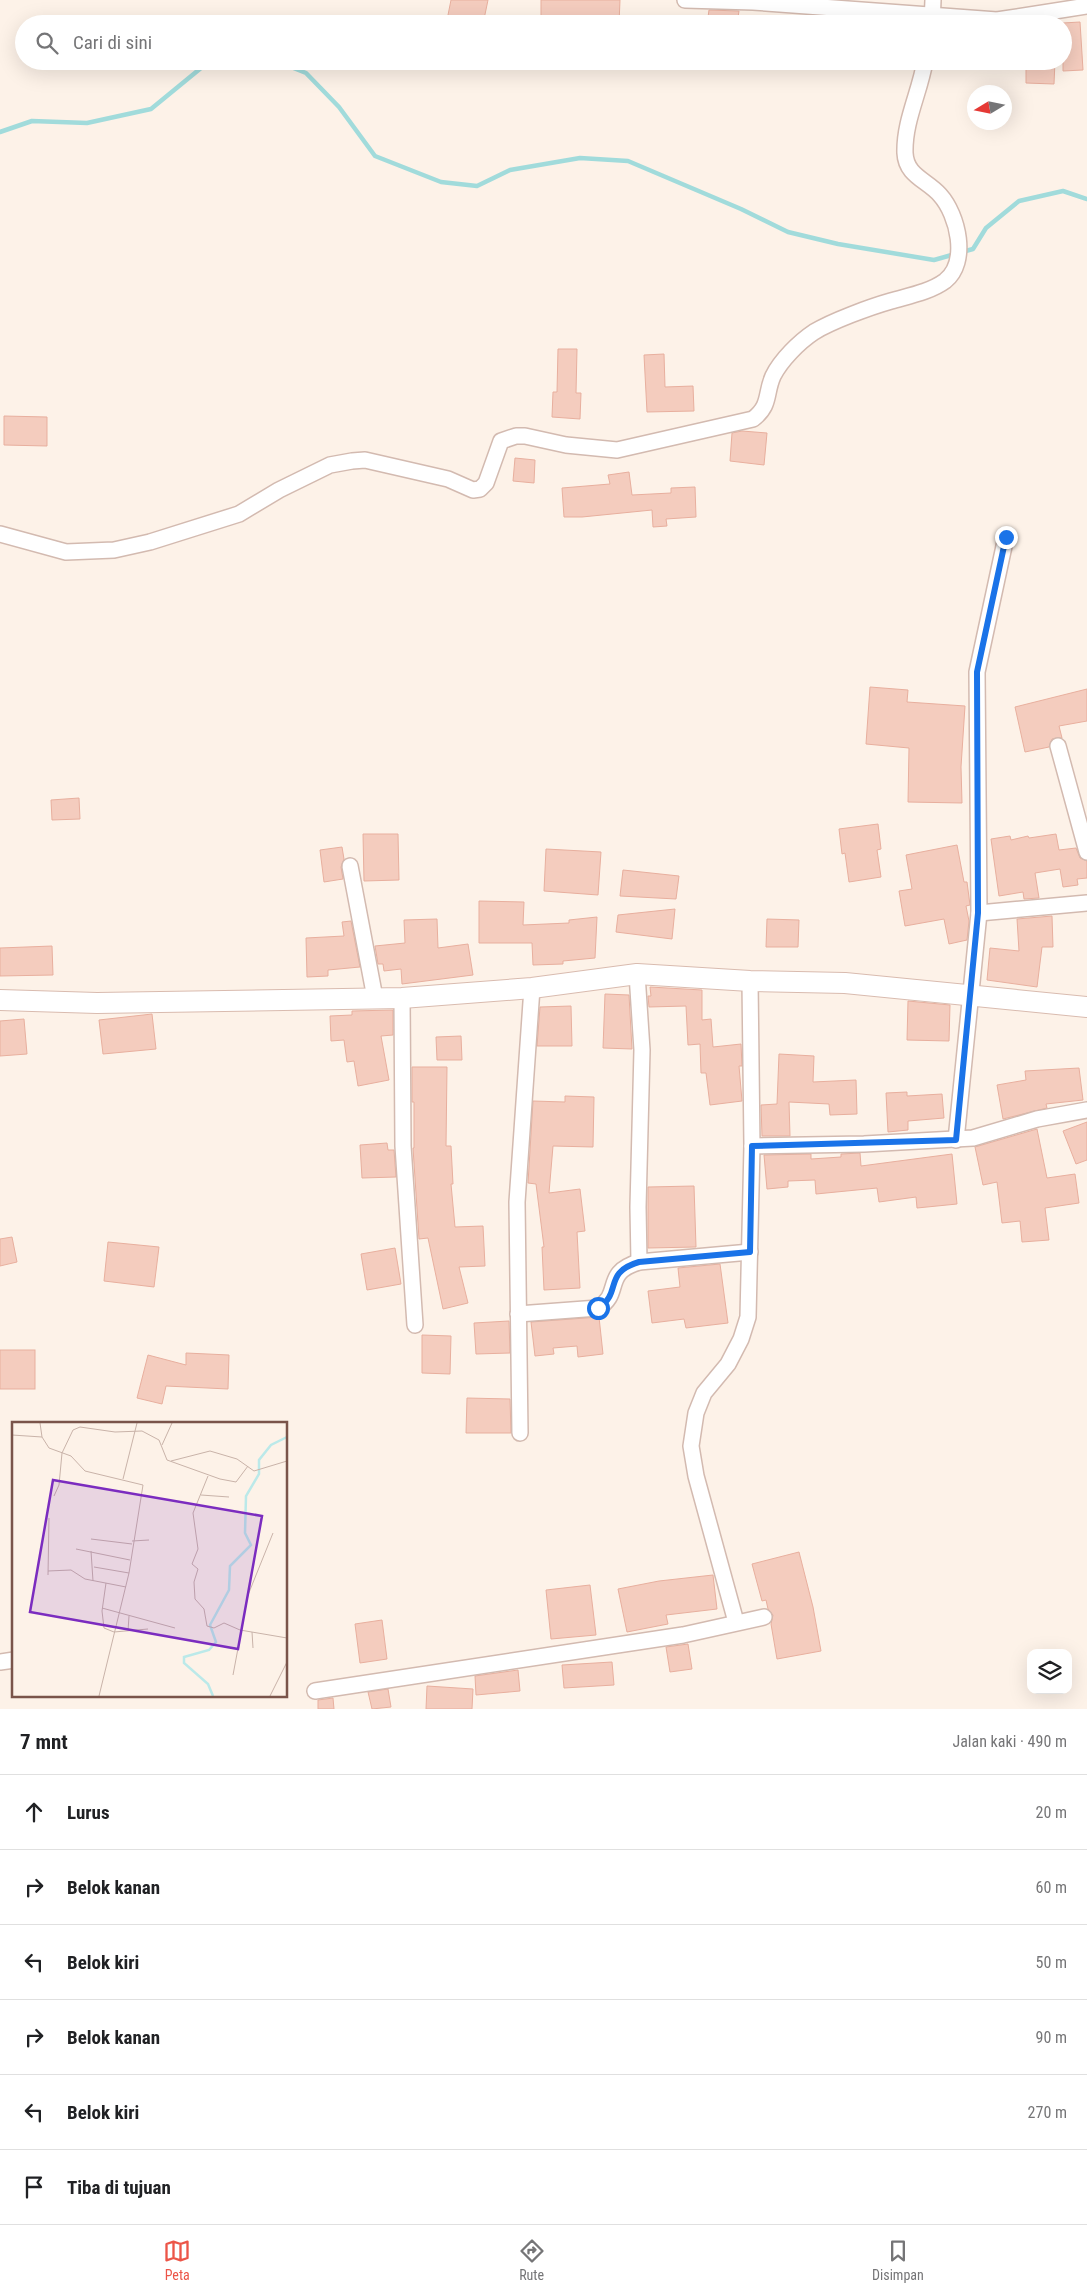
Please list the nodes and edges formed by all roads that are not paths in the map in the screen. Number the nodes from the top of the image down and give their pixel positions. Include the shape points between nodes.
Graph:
1 (685, 0) edge
2 (1087, 6) edge
3 (932, 13) edge
4 (951, 15) edge
5 (1029, 15) edge
6 (924, 70) edge
7 (0, 534) edge
8 (1006, 537) dead end
9 (1058, 746) dead end
10 (1087, 852) edge
11 (350, 866) dead end
12 (1087, 903) edge
13 (978, 913) junction
14 (637, 974) junction
15 (750, 981) junction
16 (532, 988) junction
17 (971, 996) junction
18 (375, 998) junction
19 (402, 998) junction
20 (0, 1000) edge
21 (1087, 1007) edge
22 (1087, 1110) edge
23 (956, 1140) junction
24 (752, 1146) junction
25 (750, 1252) junction
26 (639, 1262) junction
27 (518, 1314) junction
28 (415, 1325) dead end
29 (520, 1433) dead end
30 (764, 1617) dead end
31 (736, 1622) junction
32 (315, 1690) dead end

1 - 3 street
2 - 5 street
3 - 4 street
6 - 7 street via 908,120 905,154 911,172 940,194 948,207 959,244 958,261 945,281 815,331 790,353 773,376 762,412 753,419 618,450 566,445 525,436 508,437 501,441 486,483 473,490 448,479 366,460 330,465 239,514 114,550 66,552
8 - 13 street via 977,672
9 - 10 street
11 - 18 street
12 - 13 street
13 - 17 street
14 - 15 street
14 - 16 street
14 - 26 street via 642,1050
15 - 17 street via 844,983
15 - 24 street
16 - 19 street
16 - 27 street via 517,1202
17 - 21 street
17 - 23 street
18 - 19 street
18 - 20 street via 97,1003
19 - 28 street via 403,1146
22 - 23 street
23 - 24 street
24 - 25 street
25 - 26 street
25 - 31 street via 748,1317 728,1364 704,1394 696,1412 691,1446 696,1476
26 - 27 street via 627,1265 618,1273 606,1304 598,1308
27 - 29 street
30 - 31 street
31 - 32 street via 646,1641

